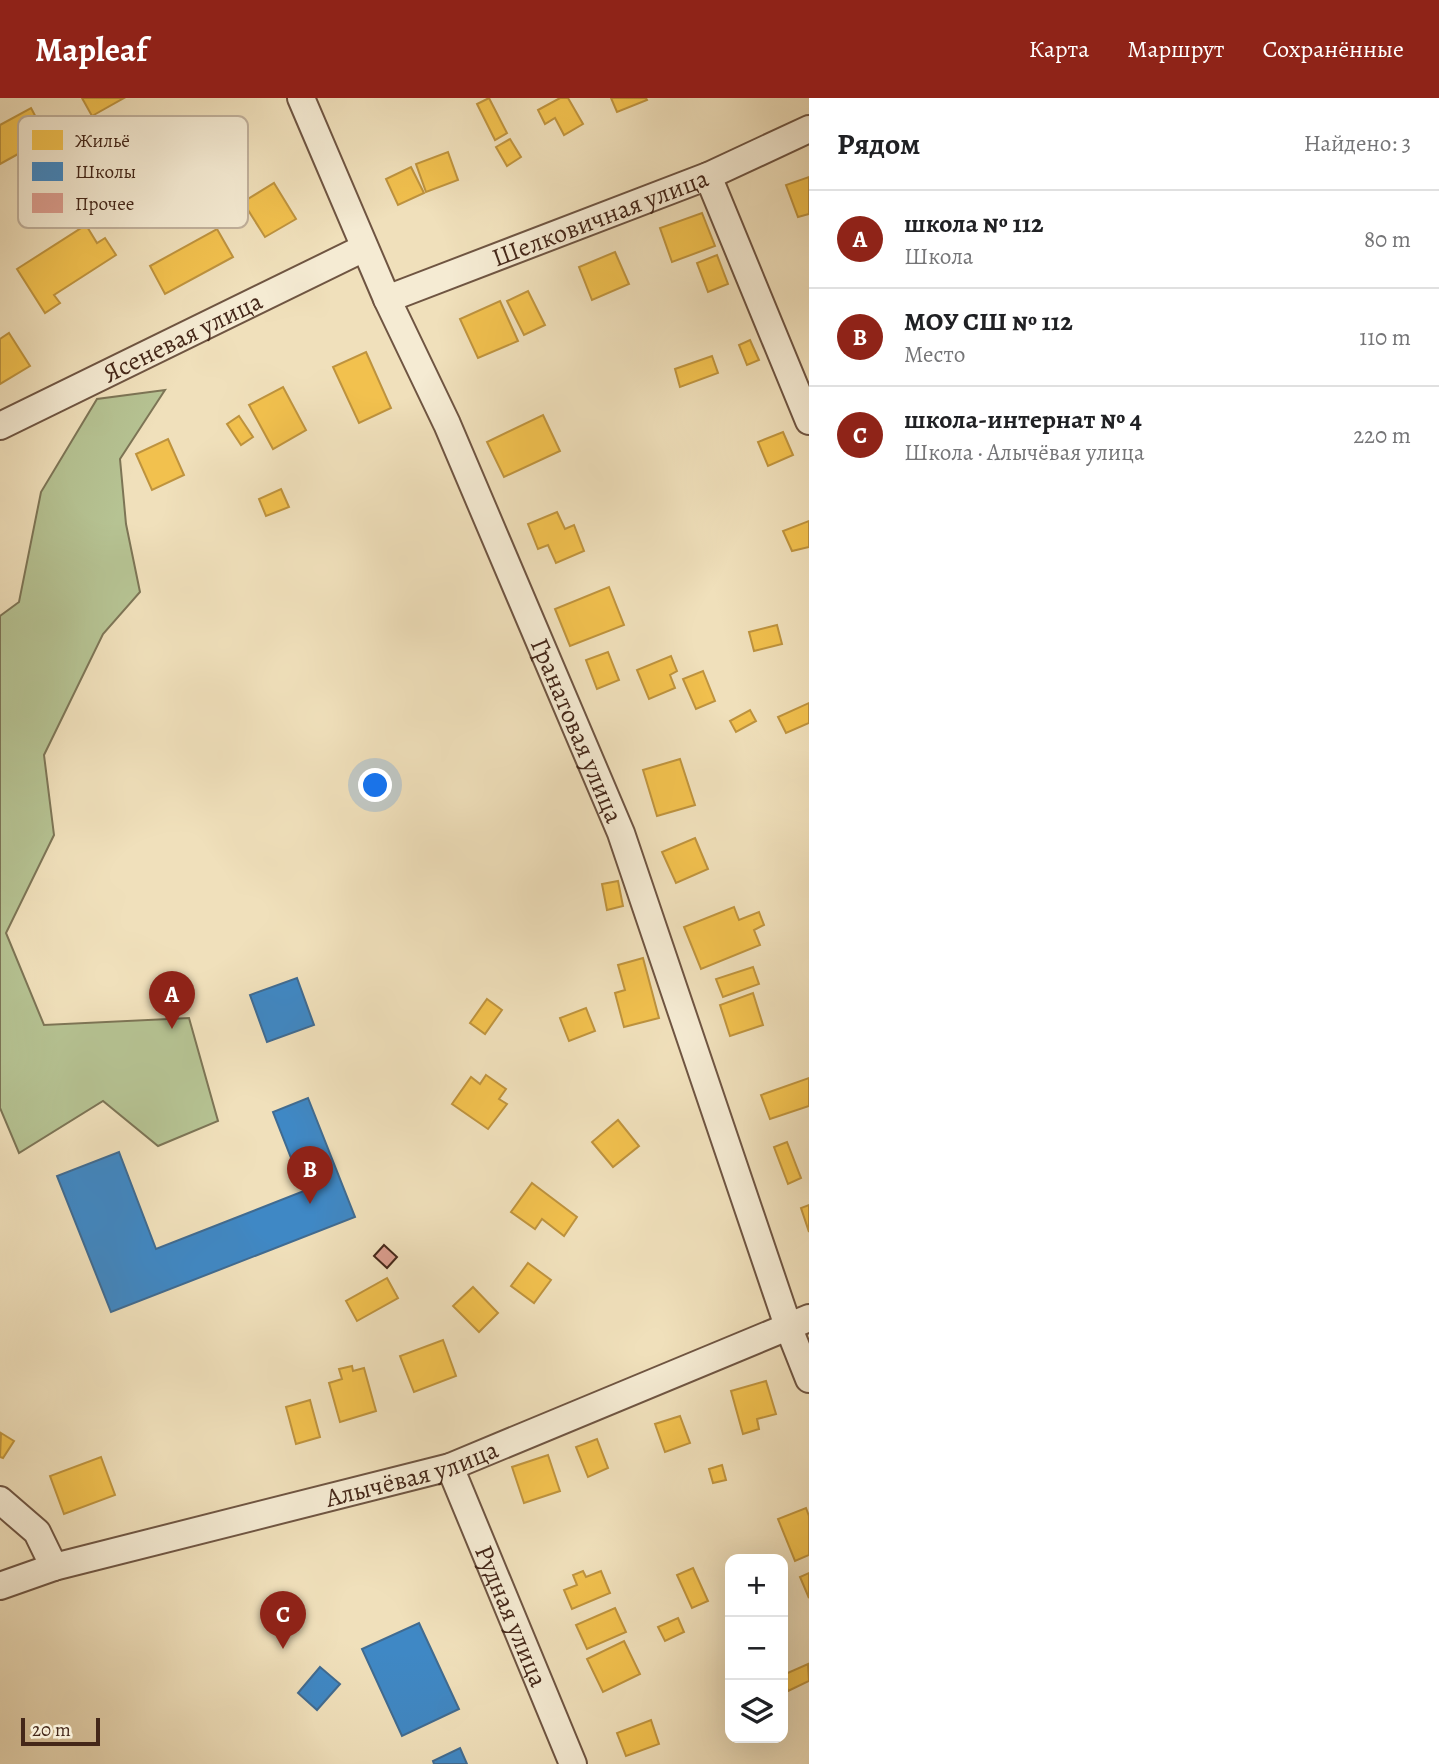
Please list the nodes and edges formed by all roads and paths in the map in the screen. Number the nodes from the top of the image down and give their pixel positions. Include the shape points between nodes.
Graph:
1 (301, 98) edge
2 (809, 129) edge
3 (708, 176) junction
4 (364, 248) junction
5 (387, 299) junction
6 (809, 421) edge
7 (0, 426) edge
8 (799, 1322) edge
9 (809, 1379) edge
10 (450, 1467) junction
11 (0, 1500) edge
12 (54, 1567) junction
13 (0, 1586) edge
14 (573, 1764) edge

1 - 4 street, Гранатовая улица
2 - 3 street, Шелковичная улица
3 - 5 street, Шелковичная улица
3 - 6 street
4 - 5 street, Гранатовая улица
4 - 7 street, Ясеневая улица
5 - 8 street, Гранатовая улица via 447,424 621,833
8 - 9 street, Гранатовая улица
8 - 10 street, Алычёвая улица
10 - 12 street, Алычёвая улица
10 - 14 street, Рудная улица
11 - 12 street via 37,1532
12 - 13 street, Алычёвая улица

